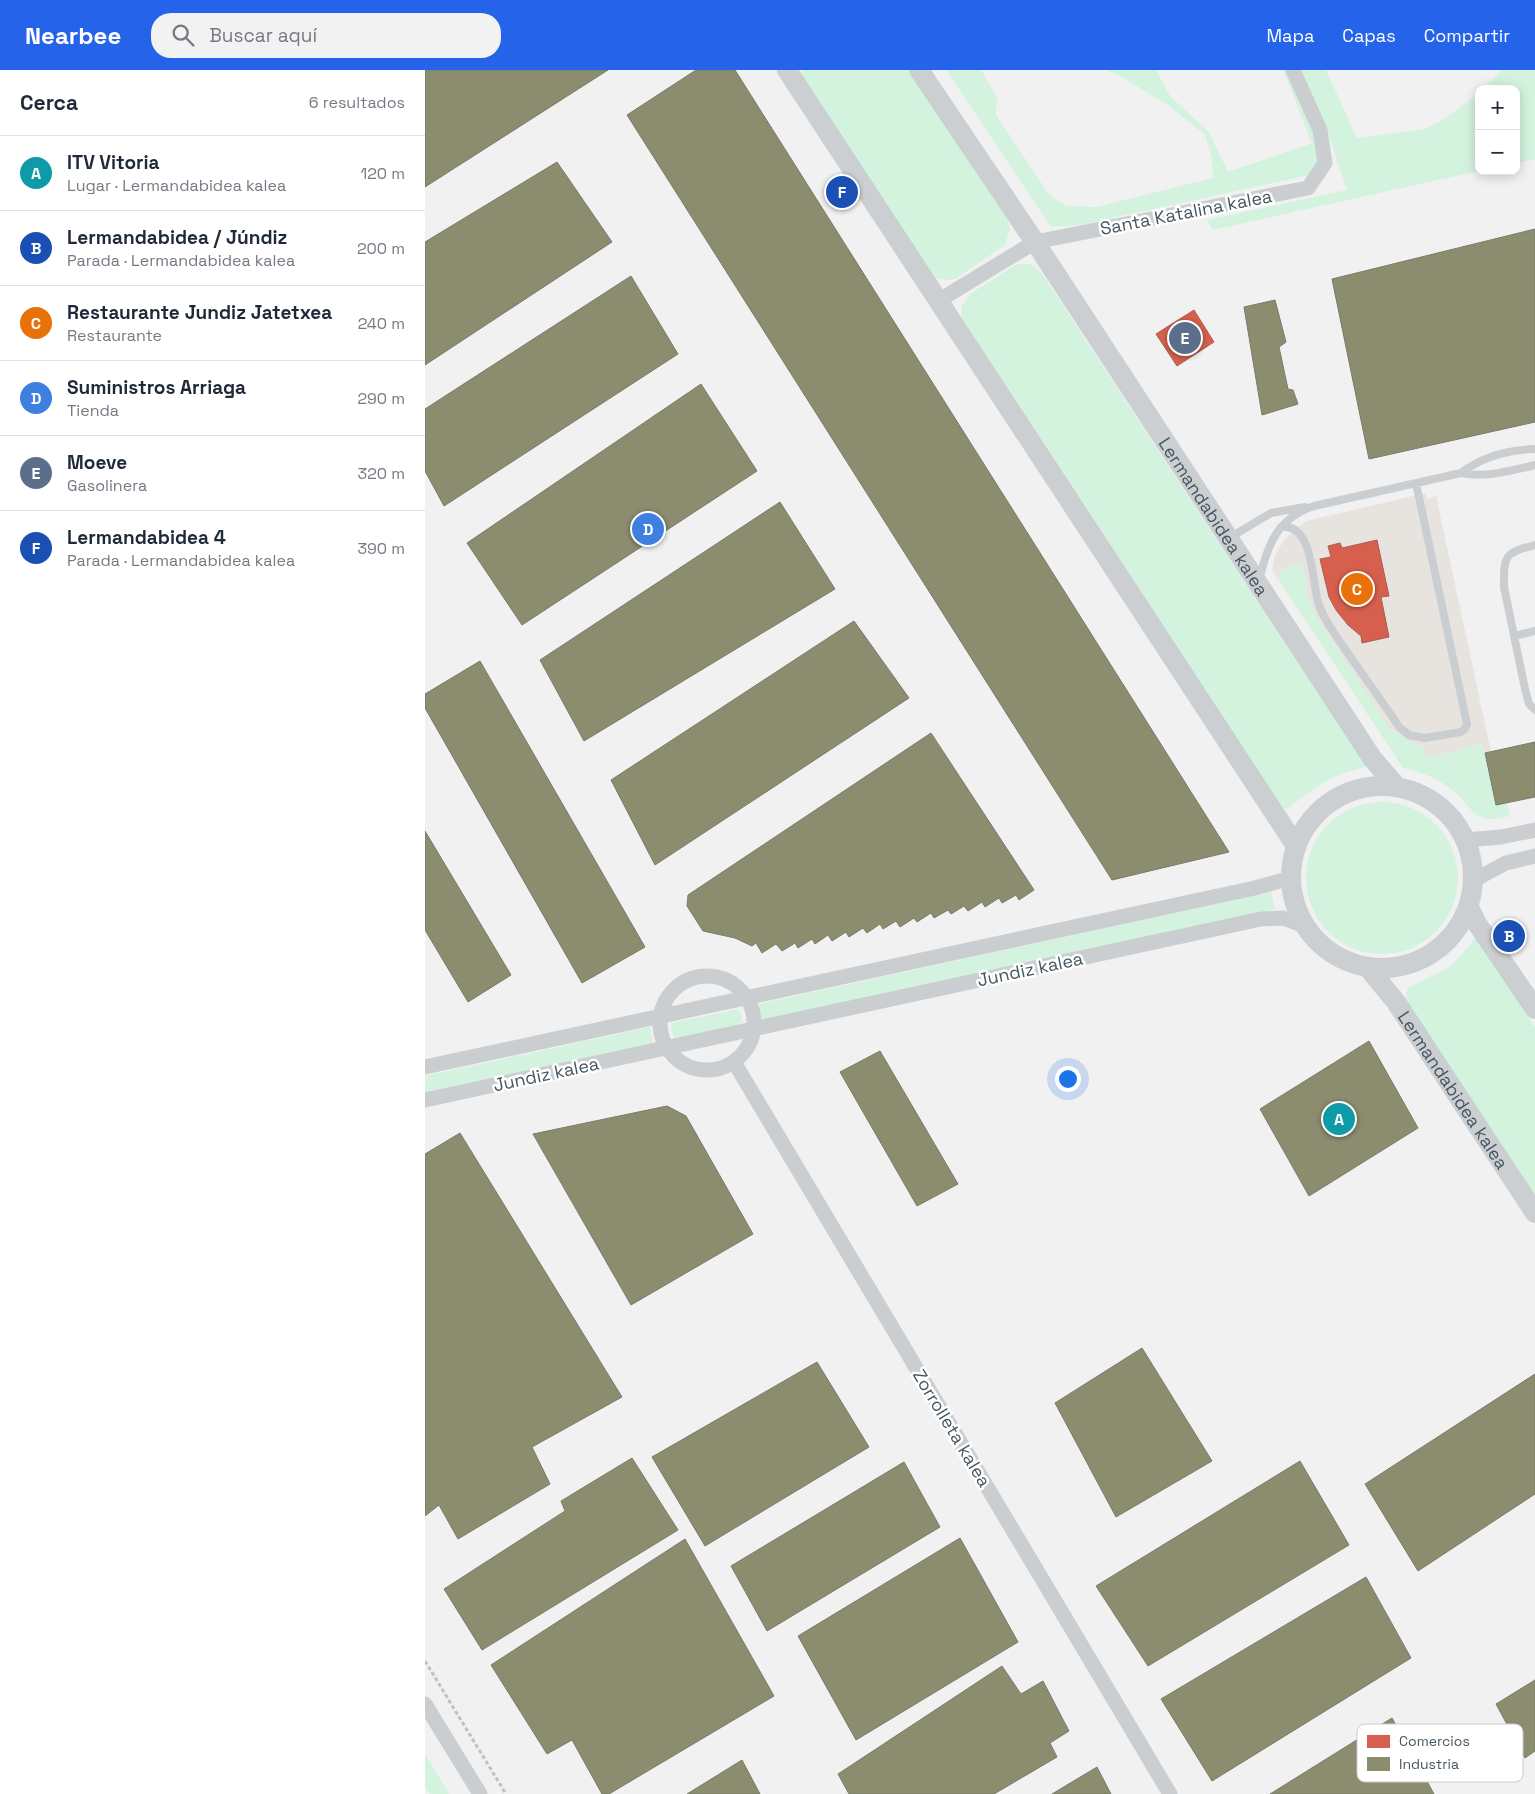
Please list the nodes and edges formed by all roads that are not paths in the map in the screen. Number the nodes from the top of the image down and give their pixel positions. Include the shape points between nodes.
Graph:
1 (787, 70) edge
2 (919, 70) edge
3 (1293, 70) edge
4 (1035, 242) junction
5 (938, 301) junction
6 (1535, 449) edge
7 (1535, 465) edge
8 (1461, 473) junction
9 (1416, 483) junction
10 (1315, 506) junction
11 (1281, 527) junction
12 (1229, 539) junction
13 (1535, 545) edge
14 (1258, 584) junction
15 (1535, 631) edge
16 (1514, 636) junction
17 (1535, 710) edge
18 (1396, 786) junction
19 (1535, 830) edge
20 (1466, 840) junction
21 (1296, 846) junction
22 (1535, 856) edge
23 (1291, 878) junction
24 (1474, 880) junction
25 (1469, 907) junction
26 (1305, 926) junction
27 (1368, 968) junction
28 (747, 998) junction
29 (1535, 1009) edge
30 (661, 1016) junction
31 (755, 1029) junction
32 (667, 1048) junction
33 (734, 1062) junction
34 (425, 1067) edge
35 (425, 1100) edge
36 (1535, 1213) edge
37 (425, 1704) edge
38 (480, 1794) edge
39 (1170, 1794) edge

1 - 5 street
2 - 4 street, Lermandabidea kalea
3 - 4 street, Santa Katalina kalea via 1320,130 1325,162 1308,188
4 - 5 street
4 - 12 street, Lermandabidea kalea
5 - 21 street
6 - 8 lane via 1484,459
7 - 8 lane via 1475,476
8 - 9 lane
9 - 10 lane
9 - 11 lane via 1467,724 1461,732 1425,738 1409,735 1400,728 1328,623 1319,603 1308,549 1301,534 1289,526
10 - 11 lane via 1301,511
10 - 12 lane via 1271,513
11 - 14 lane via 1267,551
12 - 14 street, Lermandabidea kalea
13 - 16 lane via 1515,550 1507,557 1504,570 1504,587
14 - 18 street, Lermandabidea kalea via 1372,758
15 - 16 lane
16 - 17 lane via 1529,704
18 - 20 street via 1414,791 1445,810
18 - 21 street via 1354,790 1335,798 1318,811
19 - 20 street
20 - 24 street
21 - 23 street
22 - 24 street via 1506,862
23 - 26 street via 1294,903
23 - 28 street, Jundiz kalea
24 - 25 street
25 - 27 street via 1457,930 1440,949 1418,962 1394,968
25 - 29 street
26 - 27 street via 1321,946 1343,960
26 - 31 street, Jundiz kalea via 1283,918 1261,919
27 - 36 street, Lermandabidea kalea via 1396,1002
28 - 30 street, Jundiz kalea
28 - 30 street via 738,988 721,979 694,978 669,996 662,1006
28 - 31 street
30 - 32 street
30 - 34 street, Jundiz kalea
31 - 32 street, Jundiz kalea
31 - 33 street via 745,1054
32 - 33 street via 690,1068 721,1068
32 - 35 street, Jundiz kalea
33 - 39 street, Zorrolleta kalea
37 - 38 street

